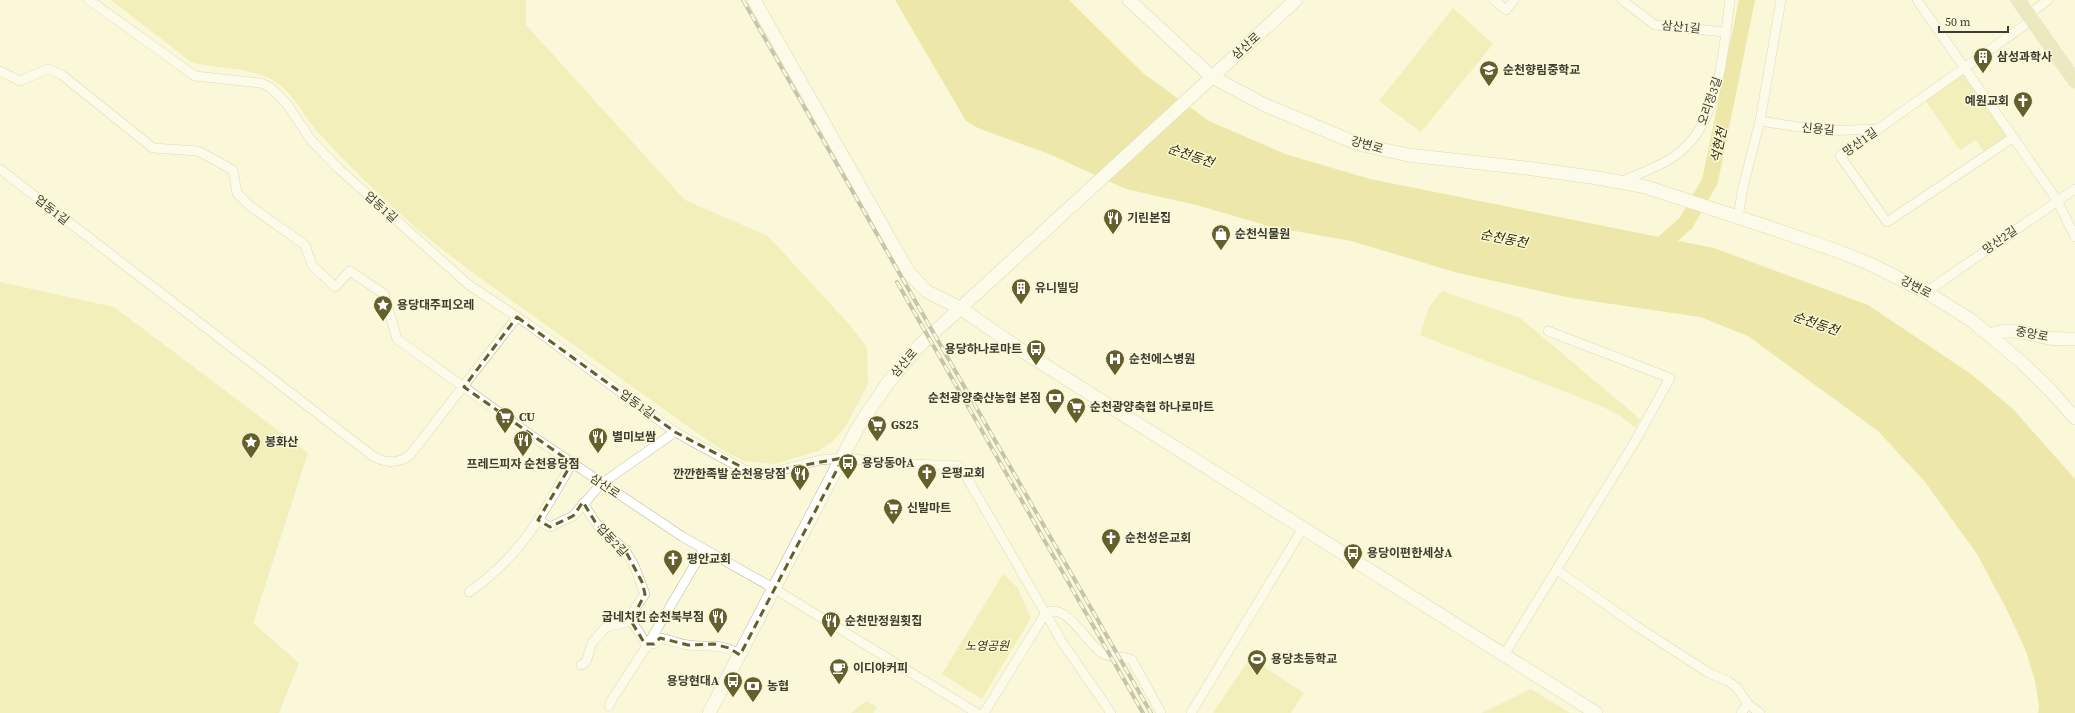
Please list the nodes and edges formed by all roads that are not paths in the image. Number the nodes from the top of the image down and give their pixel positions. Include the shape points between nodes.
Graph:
1 (89, 0) edge
2 (754, 0) edge
3 (1129, 0) edge
4 (1296, 0) edge
5 (1494, 0) edge
6 (1514, 0) edge
7 (1622, 0) edge
8 (1730, 0) edge
9 (1781, 0) edge
10 (1917, 0) edge
11 (2018, 0) edge
12 (2048, 0) edge
13 (2030, 17) junction
14 (1725, 32) junction
15 (1964, 67) junction
16 (0, 71) edge
17 (1212, 77) junction
18 (2075, 81) edge
19 (1760, 121) junction
20 (1876, 130) junction
21 (2014, 137) junction
22 (0, 169) edge
23 (1621, 182) junction
24 (2075, 188) edge
25 (2057, 200) junction
26 (1738, 217) junction
27 (2075, 237) edge
28 (1926, 292) junction
29 (960, 308) junction
30 (517, 317) junction
31 (1548, 331) dead end
32 (1990, 335) junction
33 (2075, 339) edge
34 (464, 387) junction
35 (2075, 418) edge
36 (675, 432) junction
37 (843, 458) junction
38 (572, 463) junction
39 (601, 484) junction
40 (583, 502) junction
41 (538, 520) junction
42 (1303, 528) junction
43 (704, 549) junction
44 (1556, 570) junction
45 (773, 588) junction
46 (469, 592) dead end
47 (1045, 614) junction
48 (632, 621) junction
49 (648, 644) junction
50 (740, 655) junction
51 (1504, 655) junction
52 (581, 665) dead end
53 (1748, 704) junction
54 (610, 706) dead end
55 (709, 713) edge
56 (977, 713) edge
57 (984, 713) edge
58 (1111, 713) edge
59 (1161, 713) edge
60 (1191, 713) edge
61 (1596, 713) edge
62 (1740, 713) edge
63 (1760, 713) edge

1 - 30 street, 업동1길 via 195,76 261,83 271,88 287,104 311,140 339,169 469,285
2 - 29 main road via 909,273 926,291
3 - 17 main road, 강변로
4 - 17 main road, 삼산로
5 - 6 street via 1506,10
7 - 14 street, 삼산1길 via 1655,25
8 - 14 street, 오리정3길
9 - 19 street
10 - 15 street
11 - 13 main road
12 - 13 street, 망산1길
13 - 15 street, 망산1길
13 - 18 main road
14 - 23 street, 오리정3길 via 1719,79 1704,124 1696,136 1677,155
15 - 20 street, 망산1길
15 - 21 street
16 - 34 street, 삼산로 via 20,81 48,69 62,75 153,148 198,151 233,170 237,193 250,206 305,245 312,265 335,287 350,270 384,294 397,340
17 - 23 main road, 강변로 via 1278,111 1358,144 1408,155
17 - 29 main road, 삼산로
19 - 20 street, 신용길 via 1824,131
19 - 26 street
20 - 21 street, 망산1길 via 1840,156 1887,222
21 - 25 street
22 - 34 street, 업동1길 via 374,457 384,462 402,461 410,455
23 - 26 main road, 강변로
24 - 25 street, 망산2길
25 - 27 street
25 - 28 street, 망산2길
26 - 28 main road, 강변로 via 1843,253
28 - 32 main road, 강변로
29 - 37 main road, 삼산로 via 918,347 886,384 858,427
29 - 42 main road via 1024,352
30 - 34 street
30 - 36 street, 업동1길
31 - 44 street via 1670,378 1634,443
32 - 33 main road, 중앙로 via 2012,330 2052,338
32 - 35 main road, 강변로 via 2050,390
34 - 38 street, 삼산로
36 - 37 street, 업동1길 via 755,474 820,460
36 - 39 street
37 - 45 main road, 삼산로
37 - 47 street, 업동1길 via 958,466
38 - 39 street, 삼산로
38 - 41 street
39 - 40 street
39 - 43 street, 삼산로
40 - 41 street via 573,516 550,527
40 - 48 street, 업동2길 via 597,525 625,550 642,582 645,594 634,610
41 - 46 street via 511,558 490,578
42 - 51 main road
42 - 60 street
43 - 45 street, 삼산로
43 - 49 street
44 - 51 street
44 - 53 street via 1642,631 1737,688
45 - 50 main road, 삼산로
45 - 56 street
47 - 57 street
47 - 58 street
47 - 59 street via 1053,611 1069,618 1102,654 1132,660
48 - 49 street via 645,644
48 - 52 street via 606,627 592,643 586,662
49 - 50 street via 654,644 660,638 688,645 714,644 729,648
49 - 54 street via 610,701
50 - 55 main road, 삼산로
51 - 61 main road
53 - 62 street
53 - 63 street

